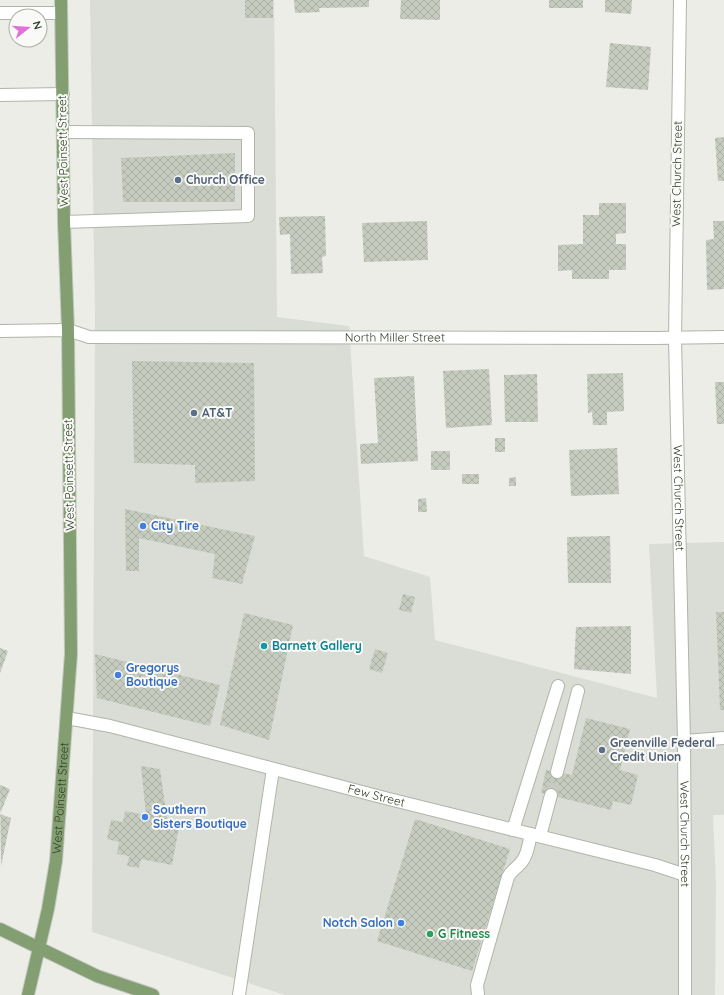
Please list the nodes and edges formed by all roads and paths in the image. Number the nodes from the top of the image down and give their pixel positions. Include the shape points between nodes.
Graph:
1 (61, 0) edge
2 (680, 0) edge
3 (0, 13) edge
4 (62, 13) junction
5 (63, 94) junction
6 (0, 95) edge
7 (63, 132) junction
8 (64, 222) junction
9 (68, 330) junction
10 (0, 331) edge
11 (724, 337) edge
12 (675, 338) junction
13 (558, 686) dead end
14 (578, 691) dead end
15 (68, 718) junction
16 (724, 738) edge
17 (684, 741) junction
18 (273, 768) junction
19 (557, 772) tunnel mouth
20 (551, 795) tunnel mouth
21 (513, 830) junction
22 (536, 835) junction
23 (685, 875) junction
24 (0, 929) edge
25 (38, 948) junction
26 (28, 995) edge
27 (153, 995) edge
28 (239, 995) edge
29 (478, 995) edge
30 (685, 995) edge

1 - 4 main road, West Poinsett Street
2 - 12 street, West Church Street
3 - 4 street
4 - 5 main road, West Poinsett Street
5 - 6 street
5 - 7 main road, West Poinsett Street
7 - 8 main road, West Poinsett Street
7 - 8 street via 248,132 248,216
8 - 9 main road, West Poinsett Street
9 - 10 street, North Miller Street
9 - 12 street, North Miller Street via 89,337
9 - 15 main road, West Poinsett Street via 72,654
11 - 12 street, North Miller Street
12 - 17 street, West Church Street
13 - 21 street
14 - 19 street
15 - 18 street, Few Street via 110,726
15 - 25 main road, West Poinsett Street via 56,861
16 - 17 street
17 - 23 street, West Church Street
18 - 21 street, Few Street
18 - 28 street
20 - 22 street
21 - 22 street, Few Street
22 - 23 street, Few Street
22 - 29 street via 523,861 508,877 476,985
23 - 30 street, West Church Street
24 - 25 main road
25 - 26 main road, West Poinsett Street
25 - 27 main road via 96,976

